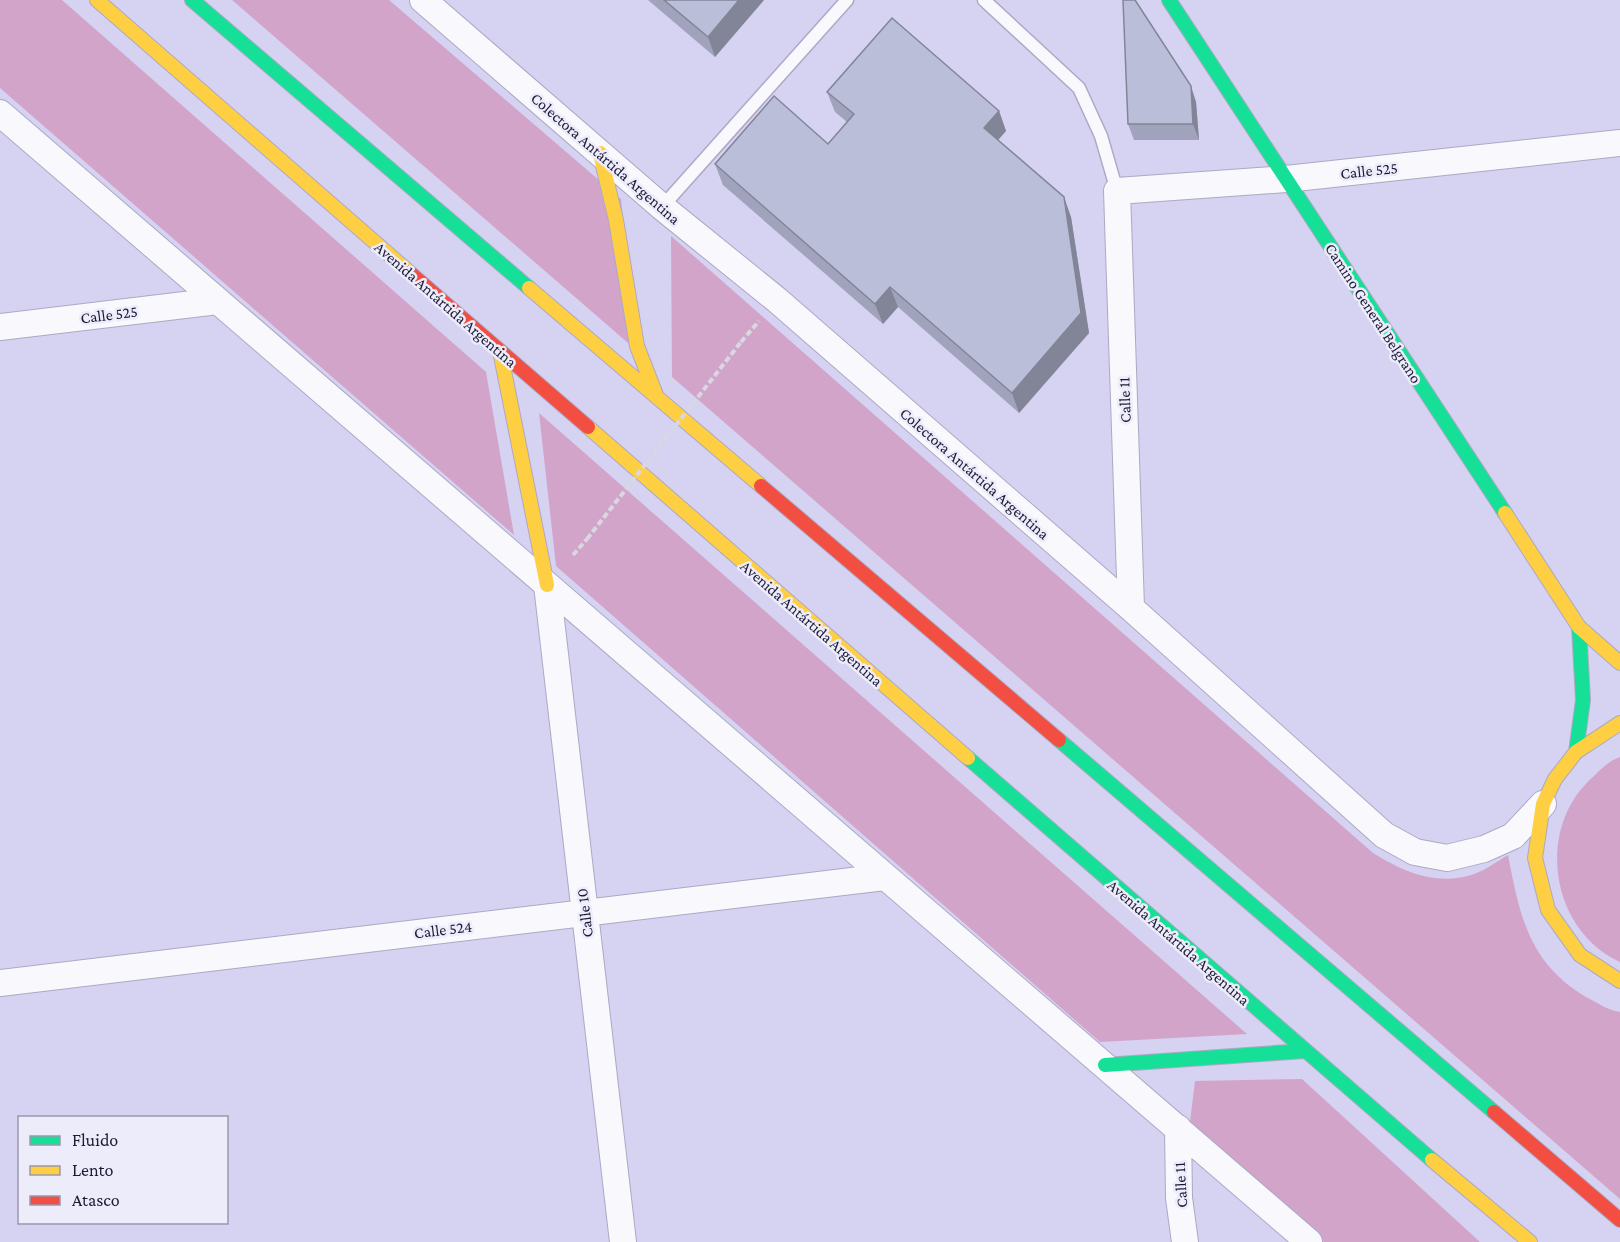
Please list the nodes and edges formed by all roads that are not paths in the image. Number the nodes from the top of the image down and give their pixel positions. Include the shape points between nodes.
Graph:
1 (97, 0) edge
2 (192, 0) edge
3 (423, 0) edge
4 (847, 0) edge
5 (984, 0) edge
6 (1169, 0) edge
7 (0, 113) edge
8 (1620, 143) edge
9 (600, 153) junction
10 (1286, 179) junction
11 (1117, 191) junction
12 (662, 207) junction
13 (218, 301) junction
14 (0, 327) edge
15 (500, 351) junction
16 (657, 400) junction
17 (547, 585) junction
18 (1131, 608) junction
19 (1579, 627) junction
20 (1620, 663) edge
21 (1620, 723) edge
22 (1576, 752) junction
23 (1543, 804) junction
24 (885, 877) junction
25 (584, 912) junction
26 (1620, 981) edge
27 (0, 983) edge
28 (1304, 1051) junction
29 (1105, 1065) junction
30 (1178, 1128) junction
31 (1620, 1220) edge
32 (623, 1242) edge
33 (1185, 1242) edge
34 (1309, 1242) edge
35 (1530, 1242) edge

1 - 15 main road, Avenida Antártida Argentina
2 - 16 main road
3 - 9 street, Colectora Antártida Argentina
4 - 12 lane
5 - 11 lane via 1079,88 1101,136
6 - 10 main road, Camino General Belgrano
7 - 13 street
8 - 10 street, Calle 525
9 - 12 street, Colectora Antártida Argentina
9 - 16 main road via 616,220 637,346
10 - 11 street, Calle 525
10 - 19 main road, Camino General Belgrano
11 - 18 street, Calle 11
12 - 18 street, Colectora Antártida Argentina via 777,300
13 - 14 street, Calle 525
13 - 17 street
15 - 17 main road
15 - 28 main road, Avenida Antártida Argentina
16 - 31 main road
17 - 24 street
17 - 25 street, Calle 10
18 - 23 street, Colectora Antártida Argentina via 1384,834 1415,852 1447,858 1484,849 1512,836
19 - 20 main road, Camino General Belgrano
19 - 22 main road via 1583,700
21 - 22 main road
22 - 23 main road via 1555,779
23 - 26 main road via 1536,858 1548,910 1580,955
24 - 25 street, Calle 524
24 - 29 street
25 - 27 street, Calle 524
25 - 32 street, Calle 10
28 - 29 main road
28 - 35 main road, Avenida Antártida Argentina
29 - 30 street
30 - 33 street, Calle 11 via 1179,1198
30 - 34 street

